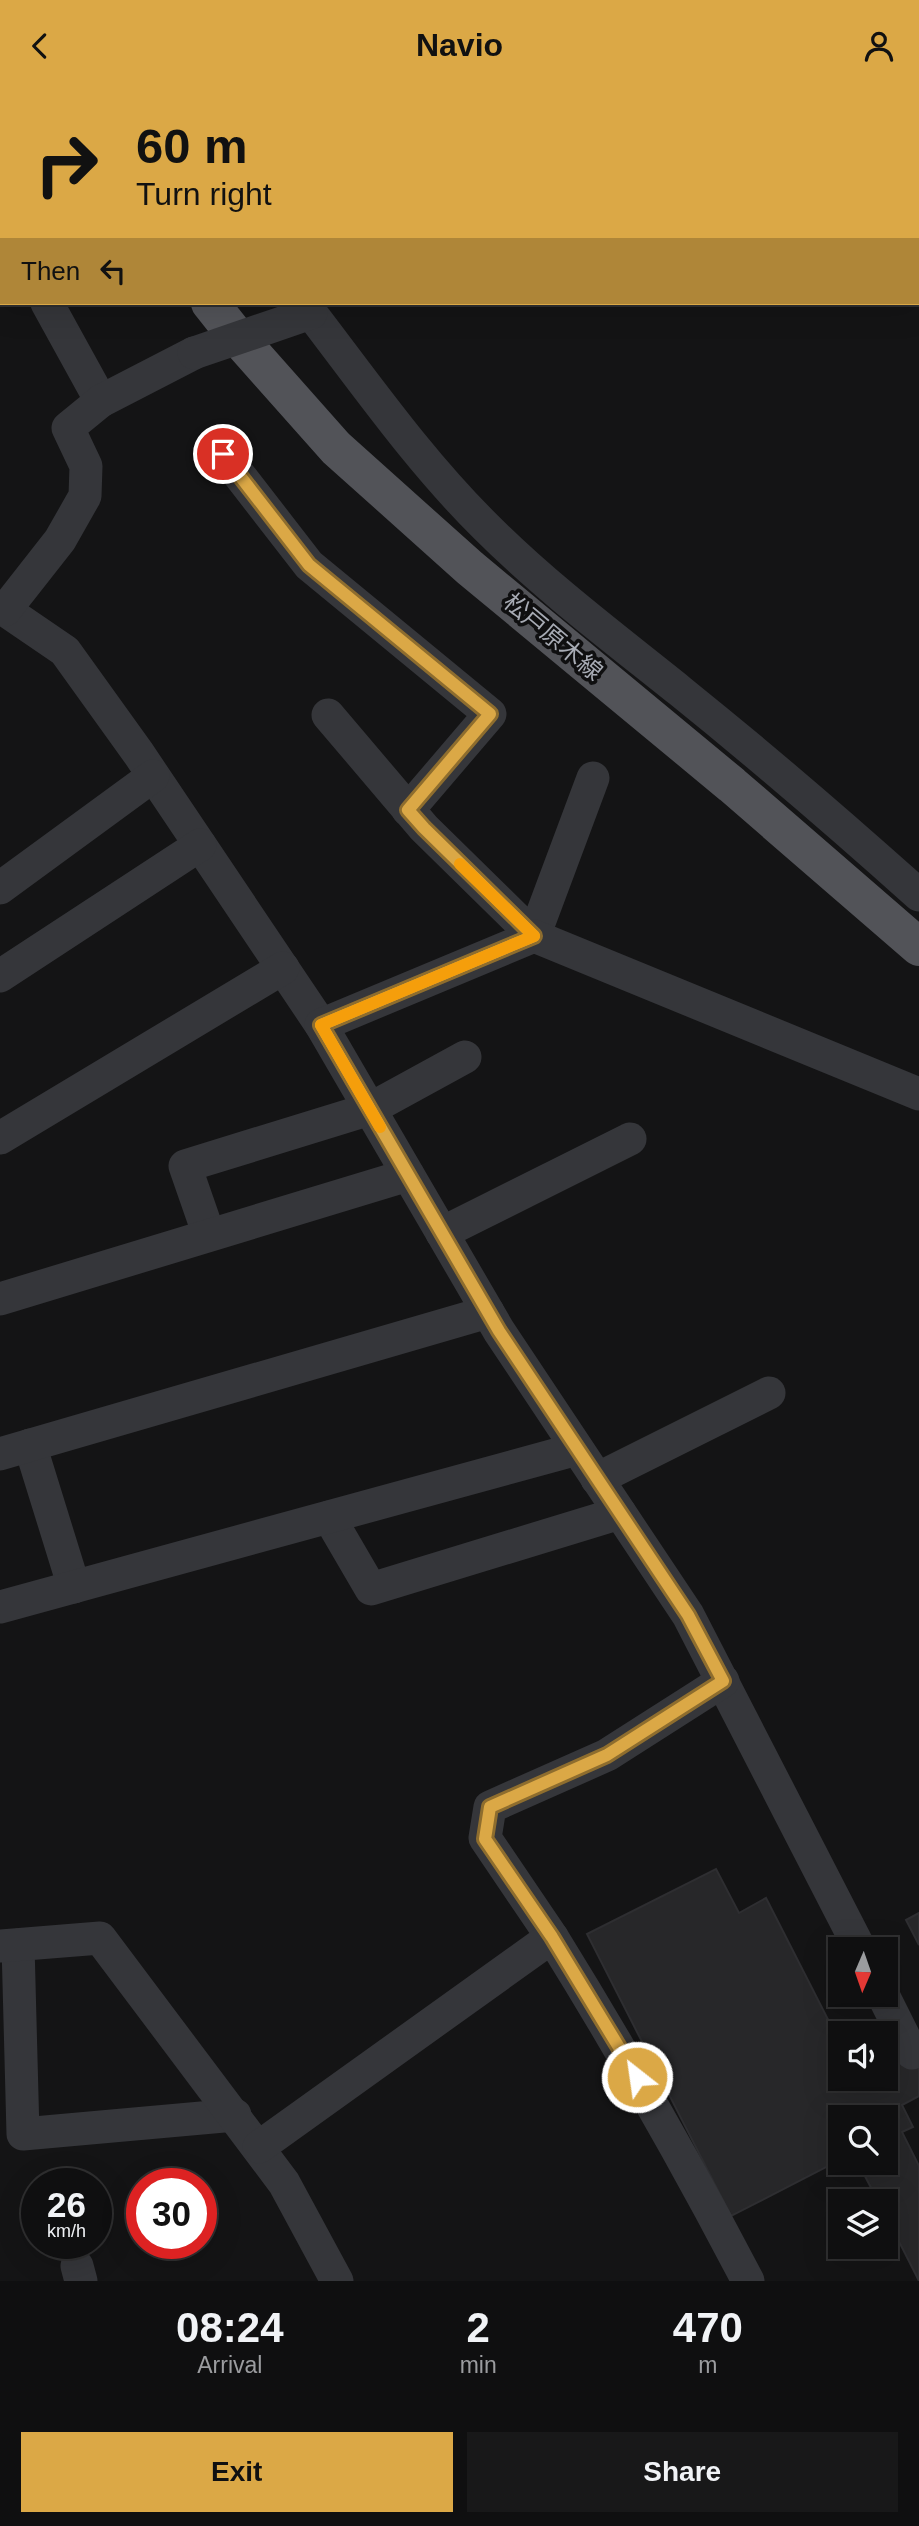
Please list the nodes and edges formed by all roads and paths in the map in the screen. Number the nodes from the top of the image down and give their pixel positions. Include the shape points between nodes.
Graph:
1 (48, 305) edge
2 (213, 305) edge
3 (100, 401) junction
4 (223, 454) dead end
5 (2, 610) edge
6 (328, 715) dead end
7 (153, 776) junction
8 (593, 778) dead end
9 (408, 810) junction
10 (200, 845) junction
11 (0, 888) edge
12 (919, 895) edge
13 (534, 936) junction
14 (906, 936) edge
15 (283, 968) junction
16 (0, 977) edge
17 (321, 1025) junction
18 (465, 1057) dead end
19 (919, 1094) edge
20 (370, 1109) junction
21 (0, 1138) edge
22 (630, 1139) dead end
23 (408, 1175) junction
24 (442, 1233) junction
25 (209, 1235) junction
26 (0, 1299) edge
27 (488, 1313) junction
28 (769, 1393) dead end
29 (577, 1449) junction
30 (15, 1450) edge
31 (597, 1479) junction
32 (620, 1513) junction
33 (329, 1517) junction
34 (74, 1587) junction
35 (0, 1607) edge
36 (723, 1681) junction
37 (552, 1937) junction
38 (854, 1937) edge
39 (5, 1944) edge
40 (889, 2007) edge
41 (912, 2053) dead end
42 (235, 2115) junction
43 (259, 2147) junction
44 (337, 2281) edge
45 (748, 2281) edge

1 - 3 street
2 - 14 main road, 松戸原木線 via 336,449
3 - 5 street via 68,428 86,466 85,496 60,540
3 - 12 street, bridge via 194,353 311,313 433,472 487,528 585,617 818,805
4 - 9 street via 309,565 490,714
5 - 7 street via 65,651
6 - 9 street
7 - 10 street
7 - 11 street
8 - 13 street
9 - 13 street
10 - 15 street
10 - 16 street
12 - 14 street
13 - 17 street
13 - 19 street
15 - 17 street
15 - 21 street
17 - 20 street
18 - 20 street
20 - 23 street
20 - 25 street via 186,1166
22 - 24 street
23 - 24 street
23 - 25 street
24 - 27 street
25 - 26 street
27 - 29 street
27 - 30 street
28 - 31 street
29 - 31 street
29 - 33 street
30 - 34 street
31 - 32 street
32 - 33 street via 371,1589
32 - 36 street via 688,1615
33 - 34 street
34 - 35 street
36 - 37 street via 607,1755 490,1807 485,1839
36 - 38 street
37 - 43 street
37 - 45 street via 692,2172
39 - 42 street via 100,1938
39 - 42 street via 23,2134
40 - 41 street
42 - 43 street
43 - 44 street via 290,2193

